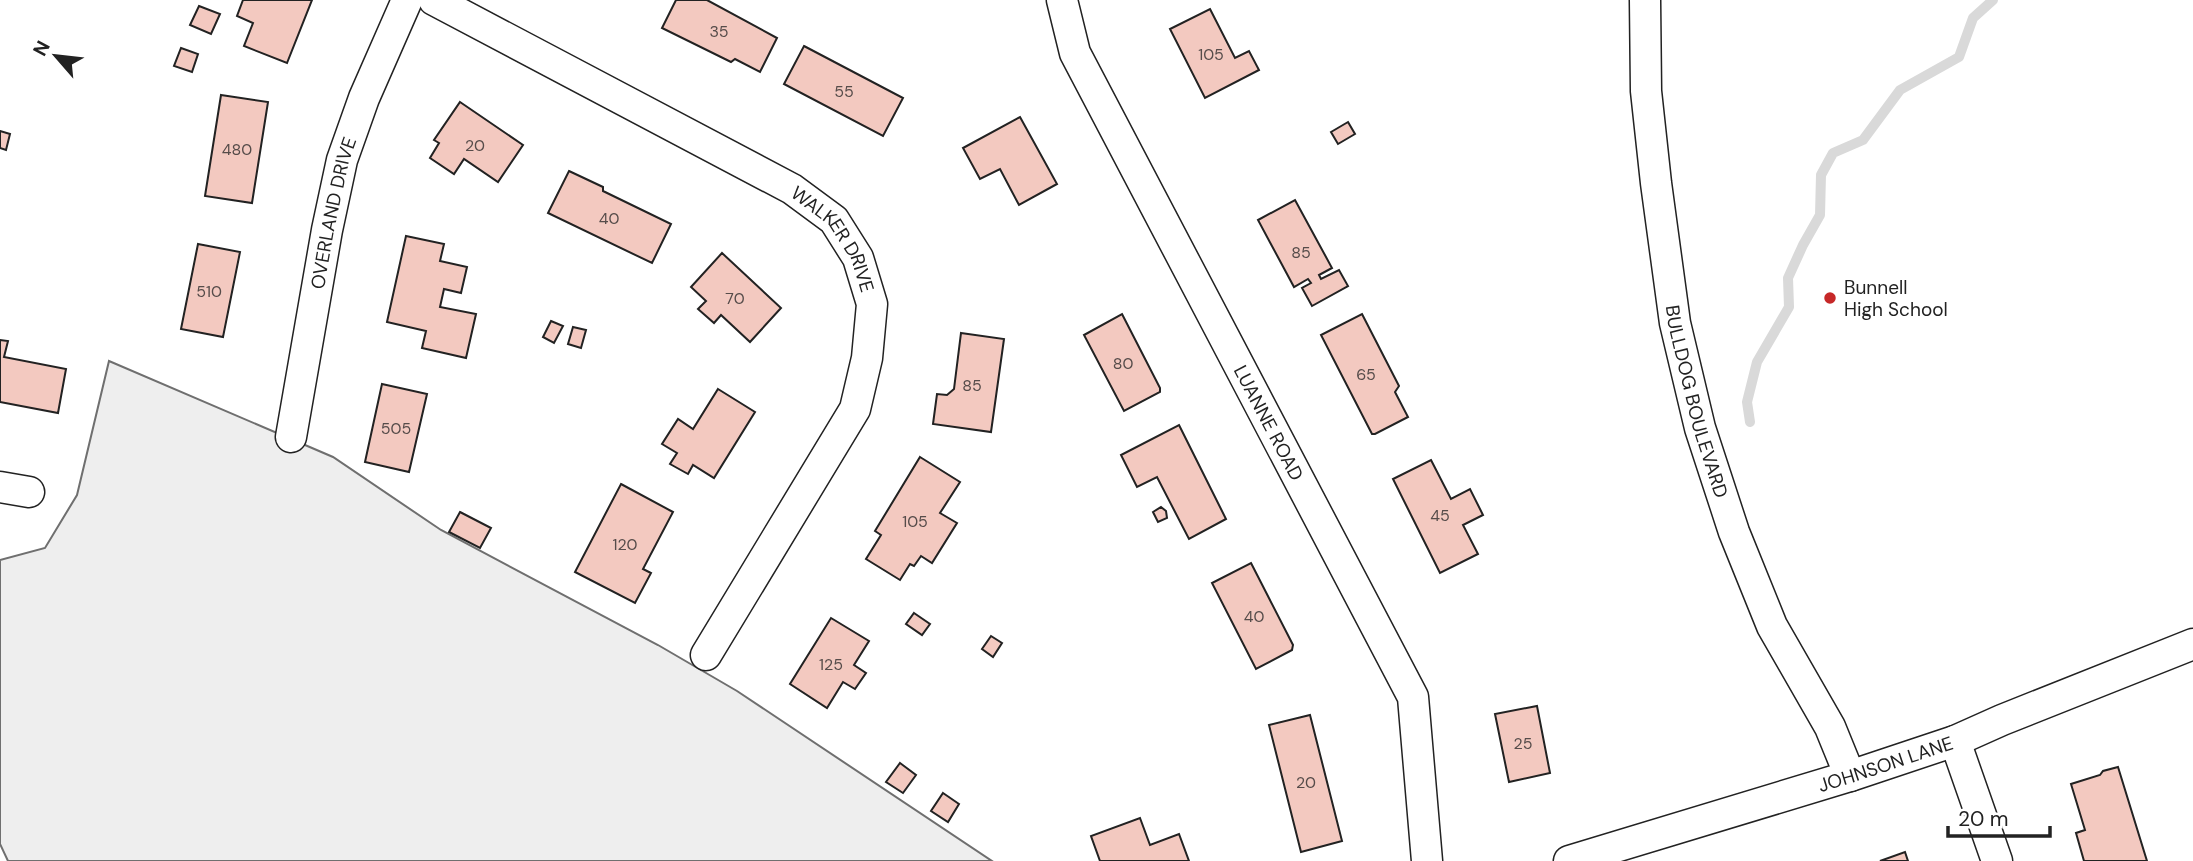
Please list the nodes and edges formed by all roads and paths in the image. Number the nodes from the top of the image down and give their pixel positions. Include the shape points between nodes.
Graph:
1 (407, 0) edge
2 (434, 0) edge
3 (1062, 0) edge
4 (1645, 0) edge
5 (291, 437) dead end
6 (0, 487) edge
7 (29, 492) dead end
8 (2193, 644) edge
9 (706, 655) dead end
10 (1955, 741) junction
11 (1850, 776) junction
12 (1573, 860) edge
13 (1427, 861) edge
14 (1997, 861) edge

1 - 5 street, OVERLAND DRIVE via 342,160
2 - 9 street, WALKER DRIVE via 792,189 834,220 859,258 872,303 867,358 855,409
3 - 13 street, LUANNE ROAD via 1075,53 1413,698
4 - 11 street, BULLDOG BOULEVARD via 1646,91 1656,183 1675,323 1700,428 1734,532 1772,625 1830,727
6 - 7 street
8 - 10 street, JOHNSON LANE
10 - 11 street, JOHNSON LANE
10 - 14 street
11 - 12 street, JOHNSON LANE

